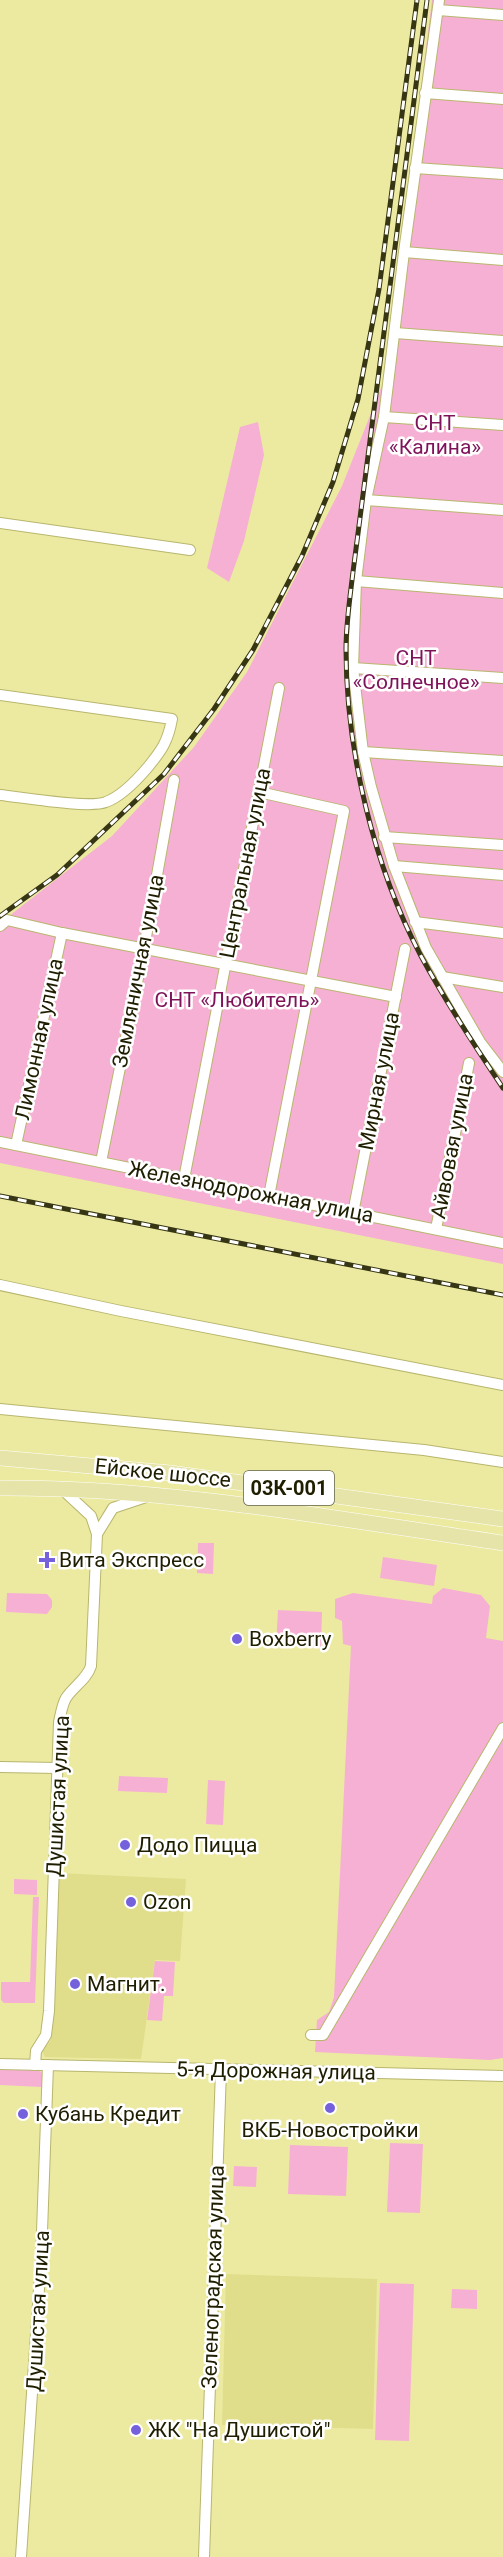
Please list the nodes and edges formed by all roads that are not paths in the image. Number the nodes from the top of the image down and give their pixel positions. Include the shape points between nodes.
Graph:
1 (438, 5) edge
2 (503, 15) edge
3 (425, 93) junction
4 (503, 99) edge
5 (415, 168) junction
6 (503, 174) edge
7 (404, 252) junction
8 (503, 260) edge
9 (394, 333) junction
10 (503, 342) edge
11 (384, 417) junction
12 (503, 425) edge
13 (366, 500) junction
14 (503, 510) edge
15 (0, 523) edge
16 (190, 550) dead end
17 (356, 581) junction
18 (503, 592) edge
19 (353, 668) junction
20 (503, 678) edge
21 (279, 688) dead end
22 (0, 695) edge
23 (363, 752) junction
24 (503, 761) edge
25 (174, 780) dead end
26 (259, 792) junction
27 (0, 795) edge
28 (384, 837) junction
29 (503, 845) edge
30 (394, 866) junction
31 (503, 875) edge
32 (415, 922) junction
33 (3, 923) edge
34 (62, 933) junction
35 (503, 933) edge
36 (144, 948) junction
37 (405, 949) dead end
38 (225, 963) junction
39 (442, 977) junction
40 (312, 981) junction
41 (503, 987) edge
42 (396, 997) junction
43 (469, 1063) dead end
44 (503, 1072) edge
45 (0, 1142) edge
46 (16, 1145) junction
47 (101, 1162) junction
48 (184, 1179) junction
49 (269, 1196) junction
50 (353, 1213) junction
51 (436, 1229) junction
52 (503, 1243) edge
53 (0, 1285) edge
54 (503, 1385) edge
55 (0, 1409) edge
56 (0, 1458) edge
57 (503, 1462) edge
58 (0, 1488) edge
59 (60, 1488) junction
60 (153, 1495) junction
61 (503, 1519) edge
62 (97, 1534) junction
63 (503, 1544) edge
64 (503, 1728) edge
65 (0, 1767) edge
66 (58, 1768) junction
67 (311, 2035) dead end
68 (0, 2064) edge
69 (35, 2065) junction
70 (48, 2065) junction
71 (221, 2070) junction
72 (503, 2076) edge
73 (21, 2557) edge
74 (204, 2557) edge

1 - 2 street
1 - 3 street
3 - 4 street
3 - 5 street
5 - 6 street
5 - 7 street
7 - 8 street
7 - 9 street
9 - 10 street
9 - 11 street
11 - 12 street
11 - 13 street
13 - 14 street
13 - 17 street
15 - 16 street
17 - 18 street
17 - 19 street
19 - 20 street
19 - 23 street
21 - 26 street, Центральная улица
22 - 27 street via 172,719 168,740 158,756 138,778 105,803
23 - 24 street
23 - 28 street
25 - 36 street, Земляничная улица
26 - 38 street, Центральная улица
26 - 40 street via 344,811
28 - 29 street
28 - 30 street
30 - 31 street
30 - 32 street
32 - 35 street
32 - 39 street
33 - 34 street, Лимонная улица
34 - 36 street, Лимонная улица
34 - 46 street, Лимонная улица
36 - 38 street, Лимонная улица
36 - 47 street, Земляничная улица
37 - 42 street, Мирная улица
38 - 40 street, Лимонная улица
38 - 48 street, Центральная улица
39 - 41 street
39 - 44 street via 480,1042
40 - 42 street, Лимонная улица
40 - 49 street
42 - 50 street, Мирная улица
43 - 51 street, Айвовая улица
45 - 46 street, Железнодорожная улица
46 - 47 street, Железнодорожная улица
47 - 48 street, Железнодорожная улица
48 - 49 street, Железнодорожная улица
49 - 50 street, Железнодорожная улица
50 - 51 street, Железнодорожная улица
51 - 52 street, Железнодорожная улица
53 - 54 street
55 - 57 street via 423,1450
56 - 61 main road, Ейское шоссе / 03К-001 via 170,1473
58 - 59 main road, Ейское шоссе / 03К-001
59 - 60 main road, Ейское шоссе / 03К-001
59 - 62 street via 91,1516
60 - 62 street via 113,1508
60 - 63 main road, Ейское шоссе / 03К-001
62 - 66 street, Душистая улица via 91,1666 62,1705
64 - 67 street via 323,2035
65 - 66 street
66 - 69 street, Душистая улица via 49,2011 46,2035 36,2051
68 - 69 street, 5-я Дорожная улица
69 - 70 street, 5-я Дорожная улица
70 - 71 street, 5-я Дорожная улица
70 - 73 street, Душистая улица via 41,2259
71 - 72 street, 5-я Дорожная улица
71 - 74 street, Зеленоградская улица

